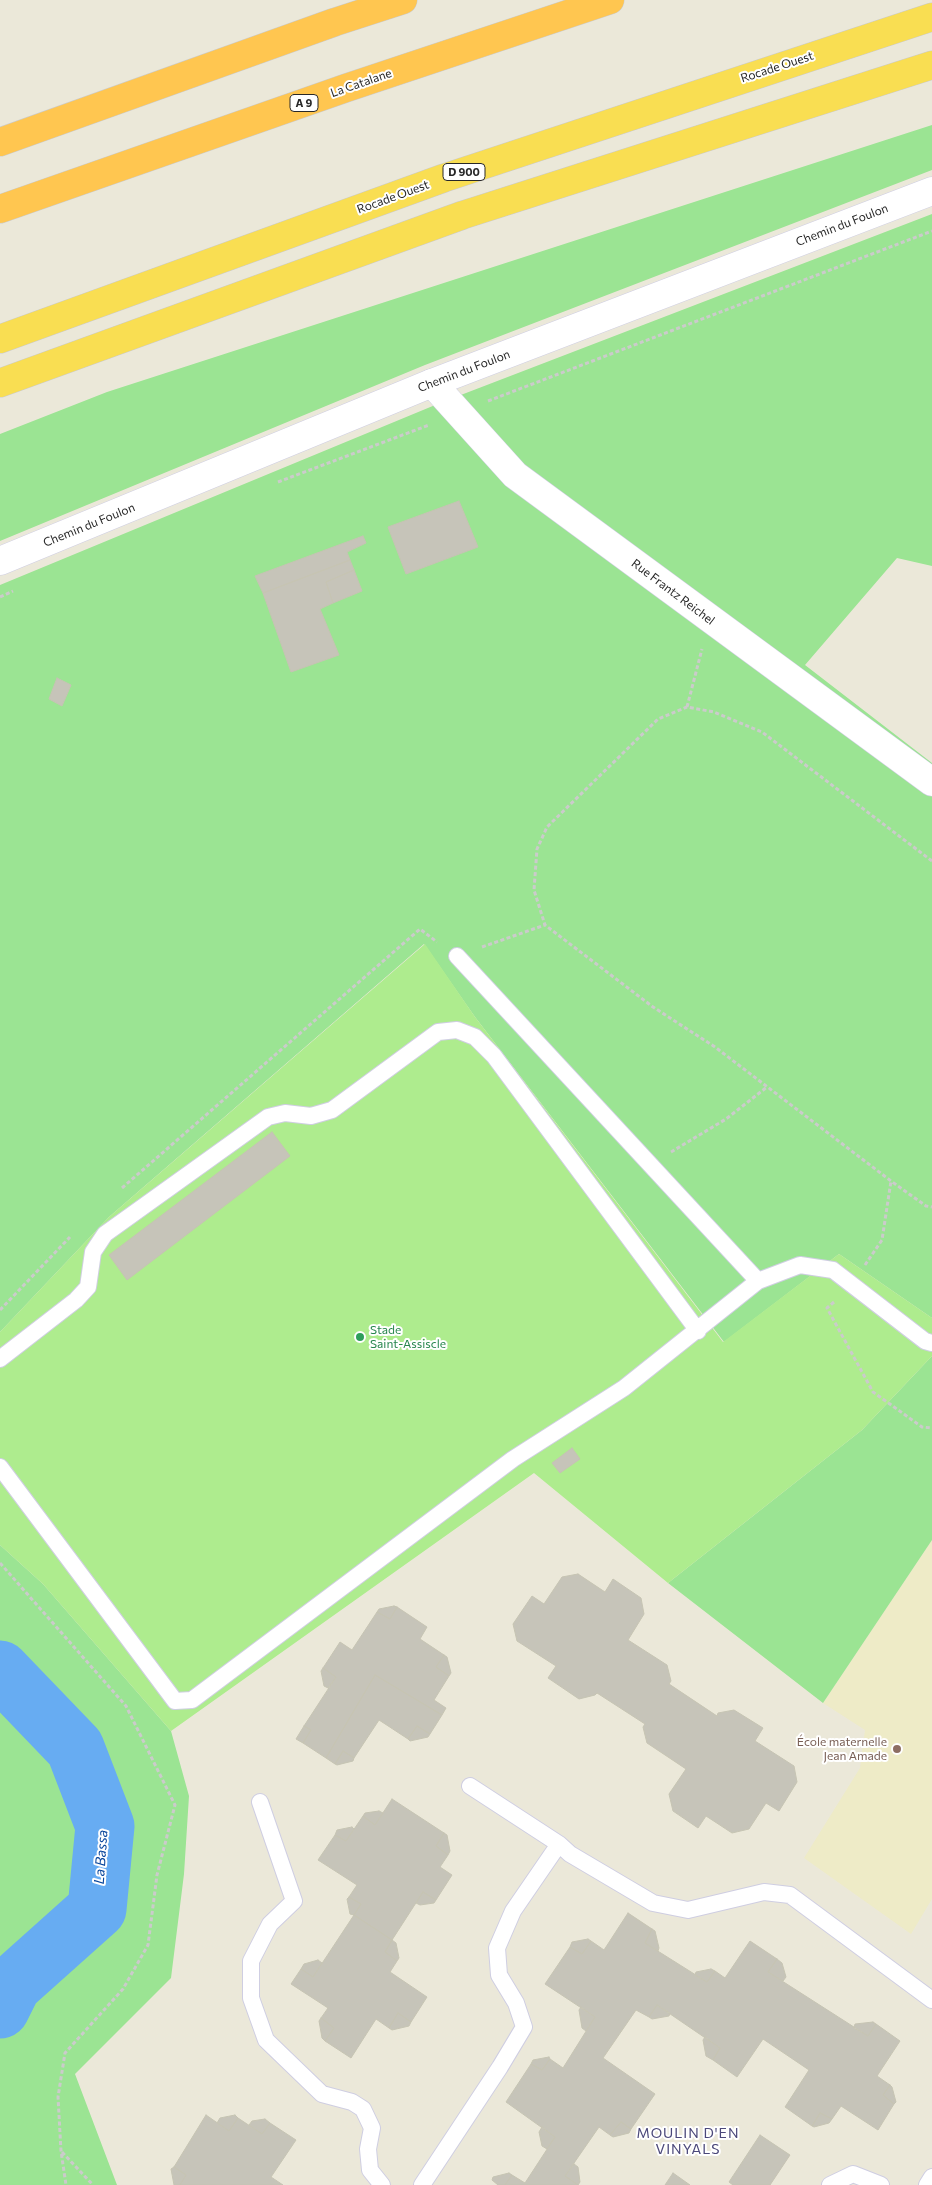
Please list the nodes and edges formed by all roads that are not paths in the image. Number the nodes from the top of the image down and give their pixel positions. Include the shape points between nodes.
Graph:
1 (403, 0) edge
2 (610, 0) edge
3 (932, 17) edge
4 (932, 65) edge
5 (0, 142) edge
6 (932, 191) edge
7 (0, 209) edge
8 (0, 339) edge
9 (0, 383) edge
10 (432, 383) junction
11 (0, 562) edge
12 (932, 782) edge
13 (456, 956) road end
14 (758, 1281) junction
15 (698, 1331) junction
16 (932, 1343) edge
17 (0, 1359) edge
18 (0, 1467) edge
19 (470, 1786) dead end
20 (260, 1802) dead end
21 (559, 1844) junction
22 (932, 2000) edge
23 (932, 2177) edge
24 (382, 2185) edge
25 (422, 2185) edge
26 (830, 2185) edge
27 (880, 2185) edge
28 (927, 2185) edge

1 - 5 highway
2 - 7 highway, La Catalane / A 9
3 - 8 highway, Rocade Ouest / D 900 via 444,178
4 - 9 highway via 463,215
6 - 10 street, Chemin du Foulon
10 - 11 street, Chemin du Foulon
10 - 12 street, Rue Frantz Reichel via 515,475
13 - 14 lane
14 - 15 lane
14 - 16 lane via 800,1265 833,1270 925,1341
15 - 17 lane via 494,1056 475,1038 457,1030 438,1032 332,1110 311,1116 285,1113 268,1117 120,1223 105,1234 93,1252 88,1287
15 - 18 lane via 624,1388 513,1459 192,1700 175,1701
19 - 21 lane
20 - 24 lane via 294,1901 270,1924 251,1961 251,1998 266,2040 322,2094 352,2102 363,2109 372,2128 368,2149 370,2170
21 - 22 lane via 570,1854 653,1903 688,1910 764,1892 790,1895
21 - 25 lane via 513,1910 497,1948 499,1975 516,2002 524,2026
23 - 28 lane
26 - 27 lane via 853,2174

